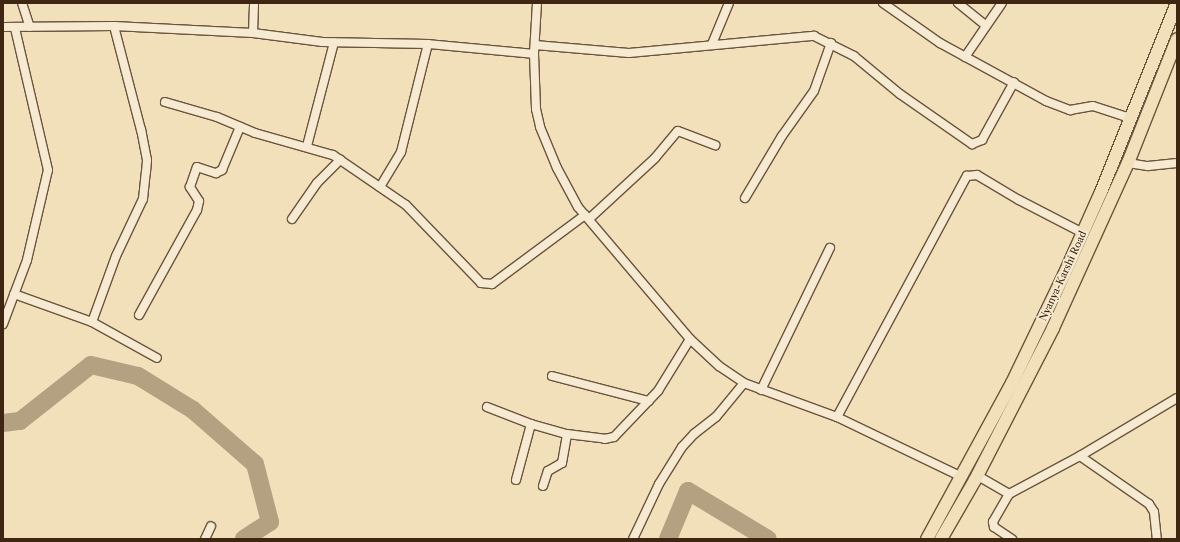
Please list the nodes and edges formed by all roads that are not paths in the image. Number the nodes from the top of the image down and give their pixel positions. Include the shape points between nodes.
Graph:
1 (22, 3) edge
2 (254, 3) edge
3 (537, 3) edge
4 (729, 3) edge
5 (884, 3) edge
6 (958, 3) edge
7 (1002, 3) edge
8 (1177, 3) edge
9 (114, 26) junction
10 (986, 26) junction
11 (3, 27) edge
12 (30, 27) junction
13 (15, 28) junction
14 (253, 33) junction
15 (1177, 39) edge
16 (334, 42) junction
17 (831, 43) junction
18 (428, 44) junction
19 (712, 44) junction
20 (535, 45) junction
21 (534, 54) junction
22 (964, 57) junction
23 (1014, 82) junction
24 (165, 102) dead end
25 (1131, 118) junction
26 (240, 127) junction
27 (715, 145) dead end
28 (307, 146) junction
29 (340, 160) junction
30 (1128, 162) junction
31 (1177, 163) edge
32 (380, 187) junction
33 (744, 198) dead end
34 (587, 217) junction
35 (292, 219) dead end
36 (1083, 233) junction
37 (830, 248) dead end
38 (14, 294) junction
39 (139, 315) dead end
40 (92, 322) junction
41 (3, 324) edge
42 (690, 339) junction
43 (157, 358) dead end
44 (552, 376) dead end
45 (744, 383) junction
46 (760, 390) junction
47 (1176, 400) edge
48 (649, 401) junction
49 (487, 407) dead end
50 (837, 417) junction
51 (531, 424) junction
52 (567, 434) junction
53 (1080, 456) junction
54 (978, 476) junction
55 (962, 477) junction
56 (516, 480) dead end
57 (543, 486) dead end
58 (1009, 494) junction
59 (211, 526) dead end
60 (205, 539) edge
61 (633, 539) edge
62 (927, 539) edge
63 (941, 539) edge
64 (1012, 539) edge
65 (1157, 539) edge

1 - 12 street
2 - 14 street
3 - 20 street
4 - 19 street
5 - 22 street
6 - 10 street
7 - 10 street
8 - 25 main road, Nyanya-Karshi Road
9 - 12 street
9 - 14 street
9 - 40 street via 147,160 143,199 116,256
10 - 22 street
11 - 13 street
12 - 13 street
13 - 38 street via 48,170 27,260
14 - 16 street
15 - 30 main road, Nyanya-Karshi Road
16 - 18 street
16 - 28 street
17 - 19 street via 808,35 766,42
17 - 23 street via 854,56 900,94 972,144 982,140
17 - 33 street via 814,91 782,136
18 - 21 street
18 - 32 street via 401,152
19 - 20 street via 629,52
20 - 21 street
21 - 34 street via 536,109 540,127 558,168
22 - 23 street
23 - 25 street via 1046,102 1062,108 1070,110 1093,106
24 - 26 street
25 - 36 main road, Nyanya-Karshi Road
26 - 28 street
26 - 39 street via 222,170 216,172 196,167 190,187 199,201 197,210
27 - 34 street via 678,131 655,158
28 - 29 street
29 - 32 street
29 - 35 street via 317,183
30 - 31 street via 1148,166
30 - 54 main road, Nyanya-Karshi Road via 1053,328
32 - 34 street via 406,205 481,283 486,284 492,284
34 - 42 street
36 - 50 street via 977,175 967,176
36 - 55 main road, Nyanya-Karshi Road via 1012,383
37 - 46 street
38 - 40 street
38 - 41 street
40 - 43 street
42 - 45 street via 719,366
42 - 48 street
44 - 48 street
45 - 46 street
45 - 61 street via 716,417 682,447 659,484
46 - 50 street
47 - 53 street
48 - 52 street via 614,437 605,439
49 - 51 street
50 - 55 street
51 - 52 street
51 - 56 street
52 - 57 street via 562,463 548,471
53 - 58 street
53 - 65 street via 1149,504 1154,512
54 - 58 street
54 - 63 main road, Nyanya-Karshi Road
55 - 62 main road, Nyanya-Karshi Road
58 - 64 street via 994,522 994,527
59 - 60 street

